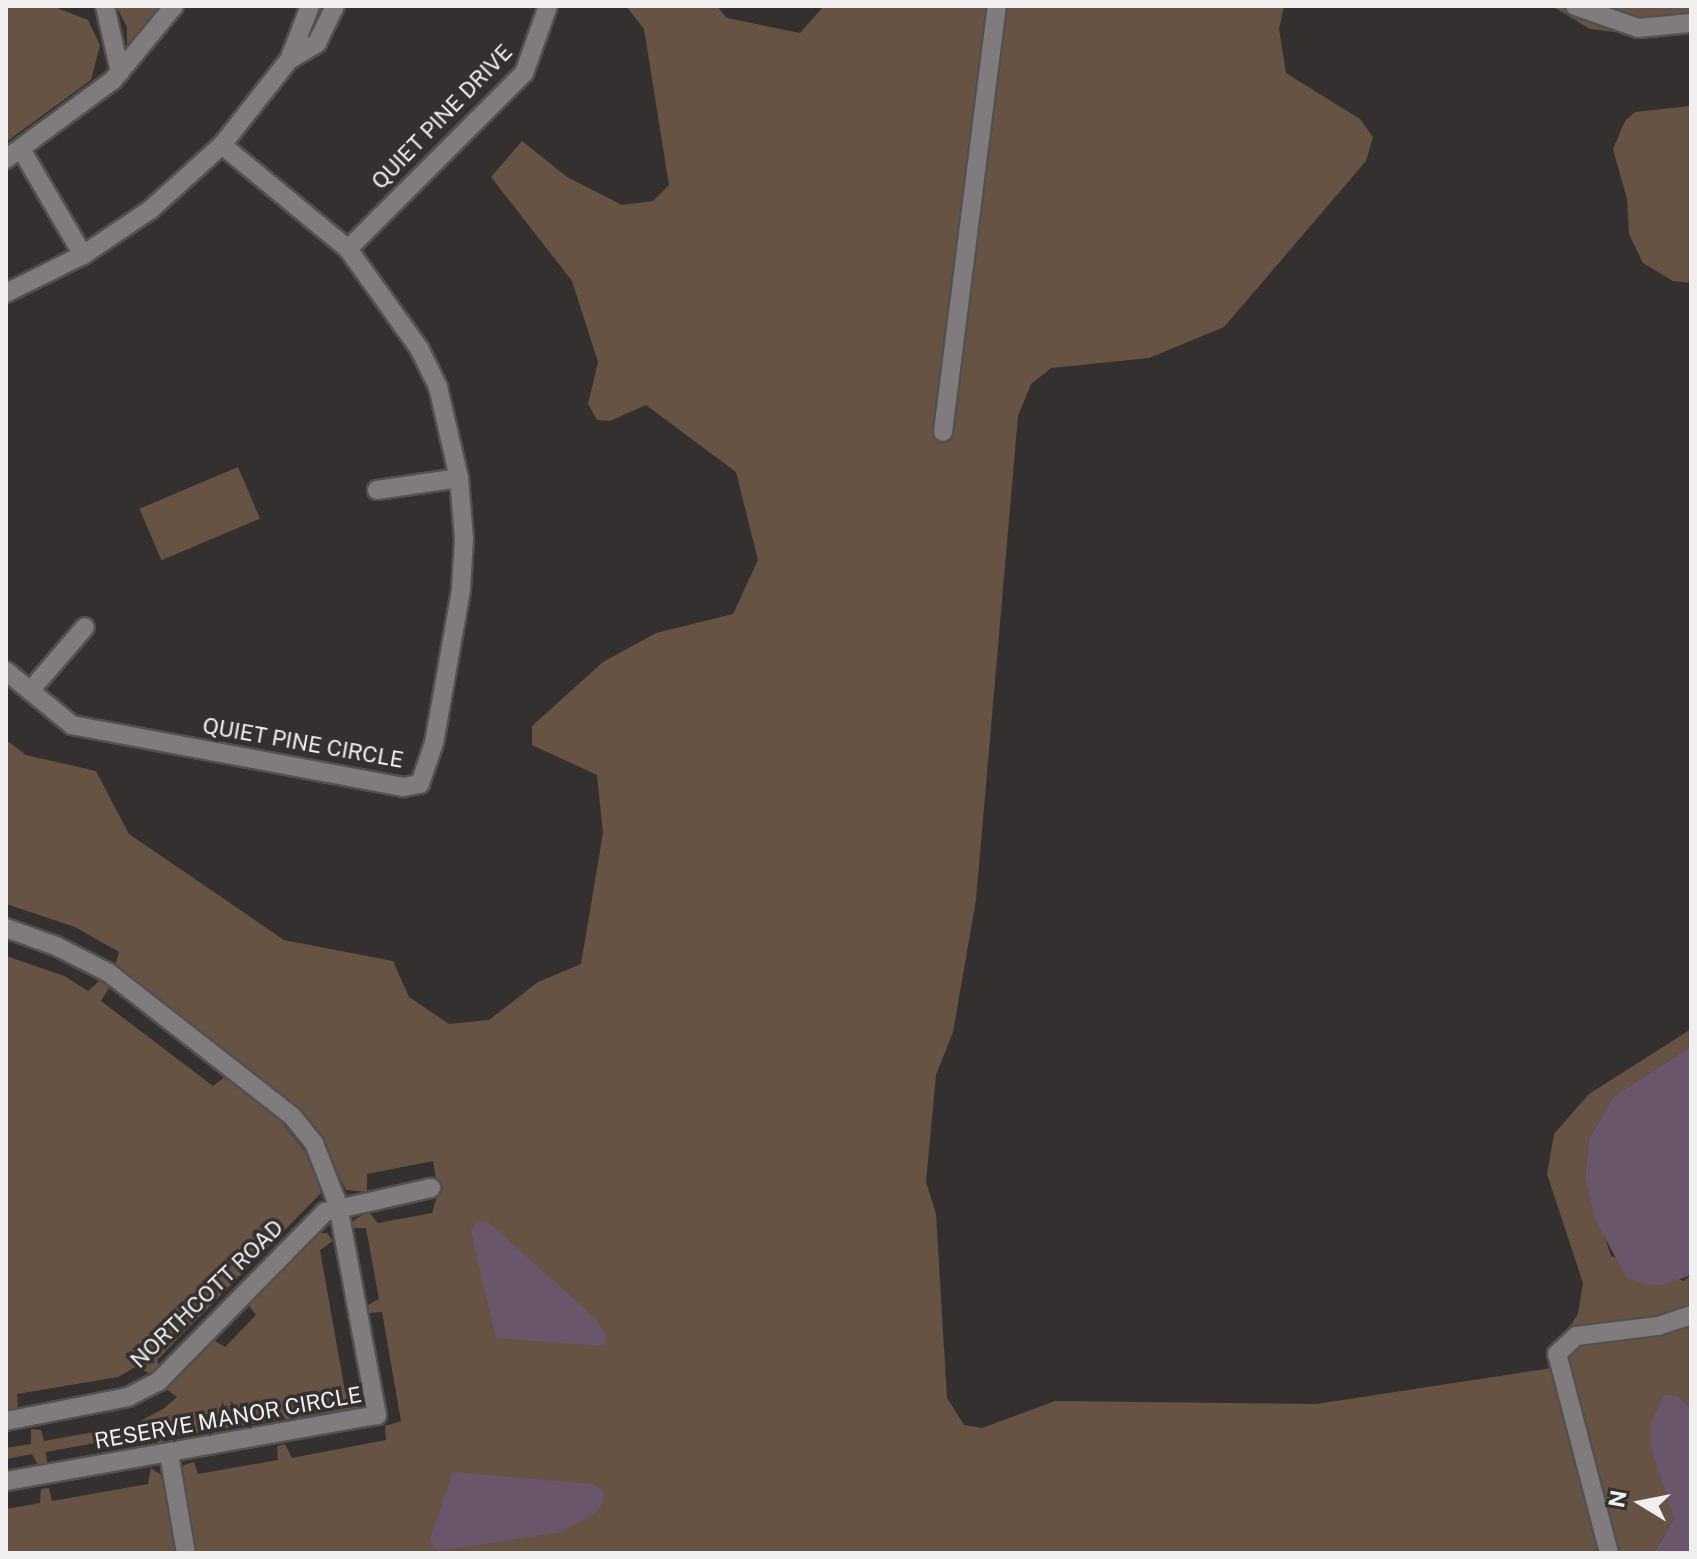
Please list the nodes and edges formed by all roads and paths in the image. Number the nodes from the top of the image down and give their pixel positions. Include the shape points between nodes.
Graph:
1 (105, 6) edge
2 (174, 6) edge
3 (310, 6) edge
4 (335, 6) edge
5 (548, 6) edge
6 (997, 6) edge
7 (1575, 6) edge
8 (1691, 23) edge
9 (289, 60) junction
10 (120, 72) junction
11 (222, 145) junction
12 (14, 154) edge
13 (348, 249) junction
14 (83, 255) junction
15 (6, 293) edge
16 (943, 432) dead end
17 (459, 478) junction
18 (377, 490) dead end
19 (85, 627) dead end
20 (6, 671) edge
21 (30, 691) junction
22 (6, 928) edge
23 (431, 1188) dead end
24 (338, 1205) junction
25 (1691, 1315) edge
26 (6, 1421) edge
27 (169, 1454) junction
28 (6, 1481) edge
29 (186, 1553) edge
30 (1609, 1553) edge

1 - 10 street
2 - 10 street
3 - 9 street
4 - 9 street via 317,43
5 - 13 street, QUIET PINE DRIVE via 524,73
6 - 16 street
7 - 8 street via 1638,28
9 - 11 street
10 - 12 street
11 - 13 street, QUIET PINE CIRCLE
11 - 14 street via 150,210
12 - 14 street
13 - 17 street, QUIET PINE CIRCLE via 393,308 438,387
14 - 15 street
17 - 18 street
17 - 21 street, QUIET PINE CIRCLE via 461,590 429,769 420,784 403,787 72,725
19 - 21 street
20 - 21 street, QUIET PINE CIRCLE
22 - 24 street, RESERVE MANOR CIRCLE via 109,973 292,1116 314,1143
23 - 24 street
24 - 26 street, NORTHCOTT ROAD via 321,1215 158,1382 128,1397
24 - 27 street, RESERVE MANOR CIRCLE via 377,1415
25 - 30 street via 1658,1326 1576,1336 1557,1354
27 - 28 street, RESERVE MANOR CIRCLE
27 - 29 street

